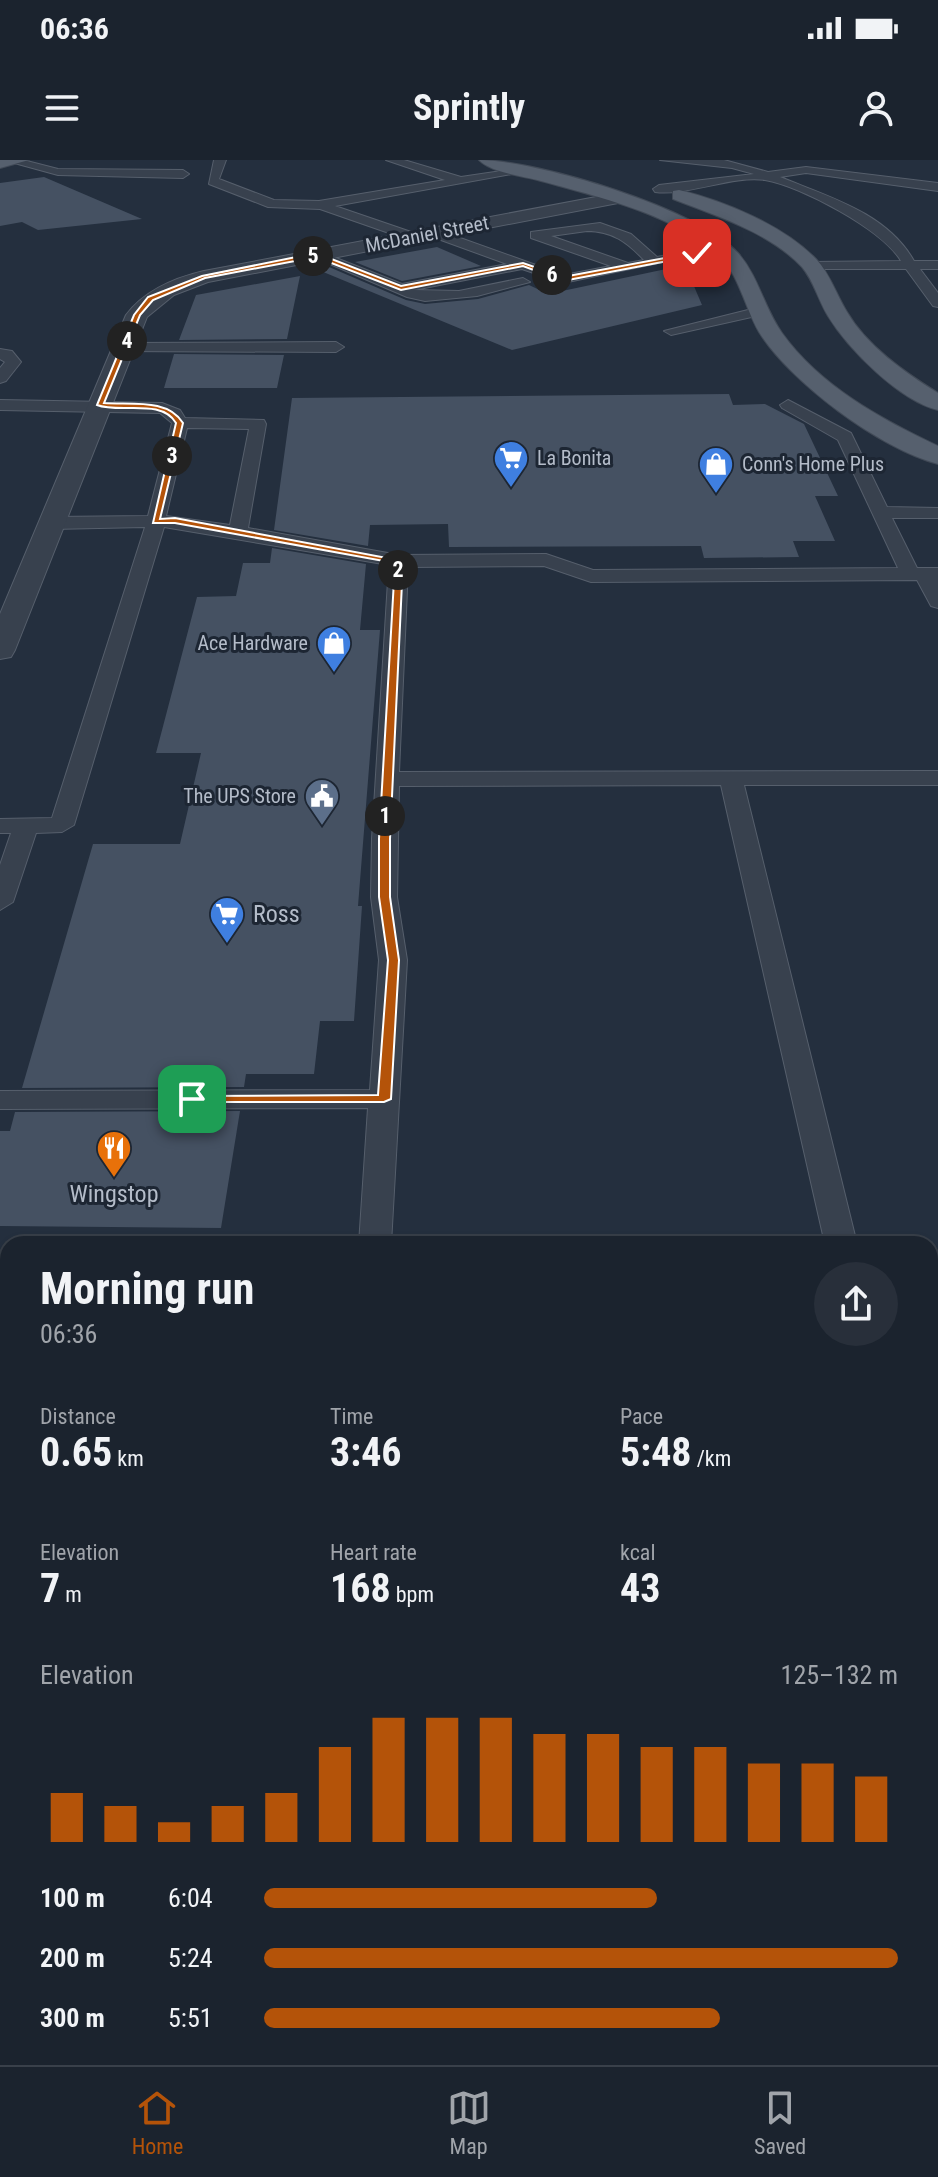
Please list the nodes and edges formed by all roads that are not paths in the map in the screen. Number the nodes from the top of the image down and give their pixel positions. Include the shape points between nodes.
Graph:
1 (392, 160) edge
2 (487, 160) edge
3 (666, 160) edge
4 (11, 161) edge
5 (224, 162) edge
6 (860, 162) dead end
7 (806, 165) edge
8 (832, 167) junction
9 (183, 174) dead end
10 (532, 174) junction
11 (766, 176) junction
12 (938, 178) edge
13 (460, 181) junction
14 (651, 187) junction
15 (938, 187) edge
16 (612, 199) junction
17 (321, 205) junction
18 (725, 215) junction
19 (423, 235) junction
20 (723, 248) junction
21 (316, 255) junction
22 (654, 262) junction
23 (523, 264) junction
24 (910, 265) junction
25 (938, 265) edge
26 (812, 266) junction
27 (627, 267) junction
28 (523, 282) dead end
29 (401, 288) junction
30 (938, 303) edge
31 (760, 311) junction
32 (671, 331) dead end
33 (336, 347) dead end
34 (124, 348) junction
35 (0, 354) edge
36 (1, 380) edge
37 (844, 401) junction
38 (938, 403) edge
39 (0, 405) edge
40 (100, 405) junction
41 (180, 423) junction
42 (938, 456) edge
43 (881, 512) junction
44 (938, 513) edge
45 (156, 521) junction
46 (52, 523) junction
47 (238, 532) junction
48 (399, 561) junction
49 (924, 574) edge
50 (938, 602) edge
51 (0, 650) edge
52 (938, 778) edge
53 (387, 779) junction
54 (731, 779) junction
55 (0, 826) edge
56 (26, 826) junction
57 (0, 902) edge
58 (384, 1099) junction
59 (0, 1100) edge
60 (375, 1236) edge
61 (839, 1236) edge

1 - 13 lane
2 - 10 main road
3 - 11 lane via 739,164
4 - 9 lane via 58,172
5 - 17 lane via 213,181 272,204
6 - 8 lane
7 - 8 lane
7 - 11 lane
7 - 15 lane
8 - 12 lane
10 - 13 lane
10 - 14 main road via 603,189
10 - 16 main road
11 - 14 lane
11 - 24 lane via 885,232
13 - 17 lane
14 - 18 main road
16 - 18 main road via 650,198
16 - 19 street, McDaniel Street
16 - 20 main road via 675,221
17 - 19 lane
18 - 26 main road via 793,249
19 - 21 street, McDaniel Street
19 - 23 lane
20 - 22 lane
20 - 31 main road via 742,268
21 - 29 lane
21 - 34 street, McDaniel Street via 168,288 137,315
22 - 27 lane
22 - 27 lane via 637,242 595,224 536,235
23 - 27 lane via 563,279
23 - 29 lane
24 - 25 lane
24 - 26 lane
24 - 30 lane
26 - 38 main road via 862,345
28 - 29 lane via 433,298 409,296
31 - 32 lane
31 - 37 main road via 795,364
33 - 34 lane
34 - 40 street, McDaniel Street
35 - 36 lane via 13,362
37 - 42 main road
37 - 43 lane via 782,402 845,437
39 - 40 lane
40 - 41 lane via 162,408
40 - 46 street, McDaniel Street
41 - 45 lane
41 - 47 lane via 258,424
43 - 44 lane
43 - 49 lane
45 - 46 lane
45 - 47 lane
45 - 56 lane via 62,825
46 - 51 street, McDaniel Street
47 - 48 lane
48 - 49 lane via 546,560 591,576
48 - 53 lane
49 - 50 lane
52 - 54 lane
53 - 54 lane
53 - 58 lane via 384,897 393,960
54 - 61 lane
55 - 56 lane
56 - 57 lane
58 - 59 lane
58 - 60 lane

